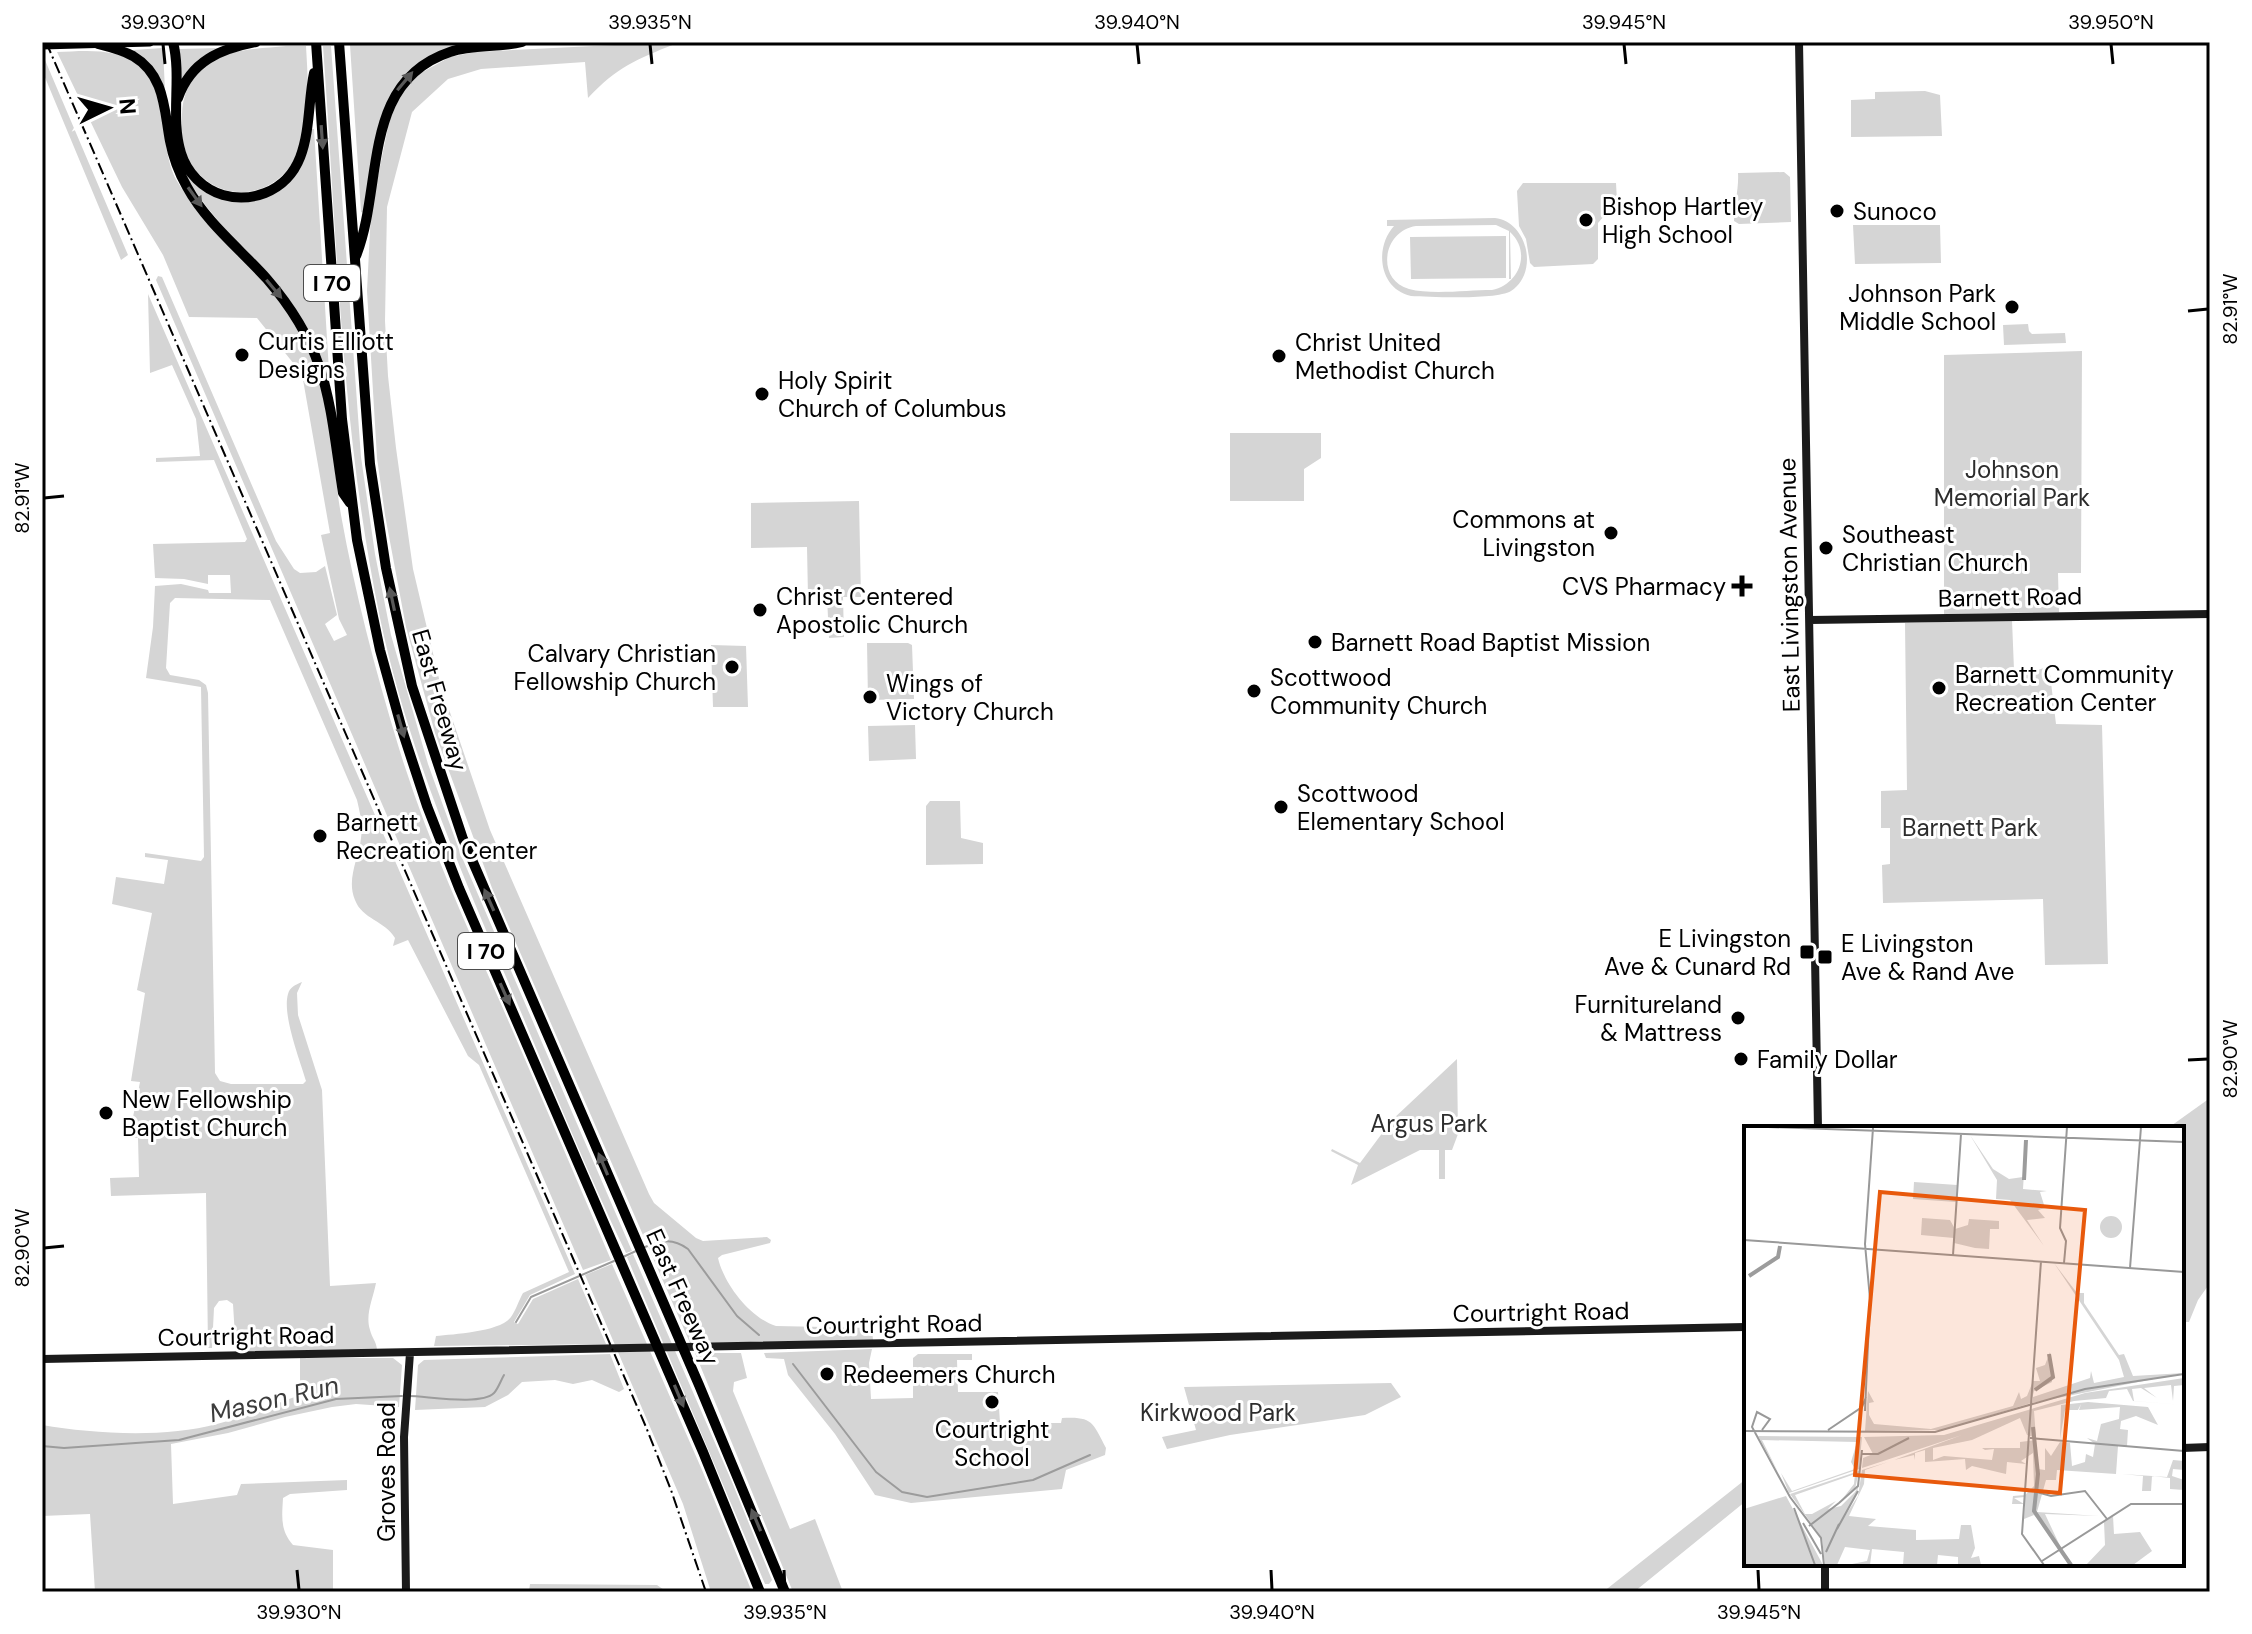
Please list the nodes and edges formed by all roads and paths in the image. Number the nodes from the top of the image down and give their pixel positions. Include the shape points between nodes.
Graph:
1 (150, 42) edge
2 (172, 42) edge
3 (256, 42) edge
4 (316, 42) edge
5 (339, 42) edge
6 (522, 42) edge
7 (1799, 42) edge
8 (98, 44) junction
9 (42, 45) edge
10 (317, 60) junction
11 (176, 104) junction
12 (168, 116) junction
13 (353, 262) junction
14 (352, 506) junction
15 (2210, 614) edge
16 (1810, 620) junction
17 (1818, 1126) edge
18 (1744, 1327) edge
19 (410, 1353) junction
20 (42, 1359) edge
21 (2210, 1447) edge
22 (2184, 1448) edge
23 (1825, 1566) edge
24 (406, 1592) edge
25 (760, 1592) edge
26 (785, 1592) edge
27 (1825, 1592) edge

1 - 8 main road
2 - 11 highway
2 - 12 highway
3 - 11 highway via 202,62 188,75
4 - 10 highway, East Freeway / I 70
5 - 13 highway, East Freeway / I 70
13 -> 6 highway via 364,236 388,109 405,80 424,63 454,50
7 - 16 street, East Livingston Avenue
8 - 9 main road
8 - 12 highway via 146,66
10 - 11 highway via 300,158 285,180 265,193 226,196 200,182 181,153
10 -> 14 highway, East Freeway / I 70
12 -> 14 highway via 172,151 188,189 285,302 312,344 331,409 343,493
26 -> 13 highway, East Freeway / I 70 via 463,839 412,686 372,485
14 -> 25 highway, East Freeway / I 70 via 380,650 427,806
15 - 16 street, Barnett Road
16 - 17 street, East Livingston Avenue
18 - 19 street, Courtright Road
19 - 20 street, Courtright Road
19 - 24 street, Groves Road via 404,1452
21 - 22 street
23 - 27 street

